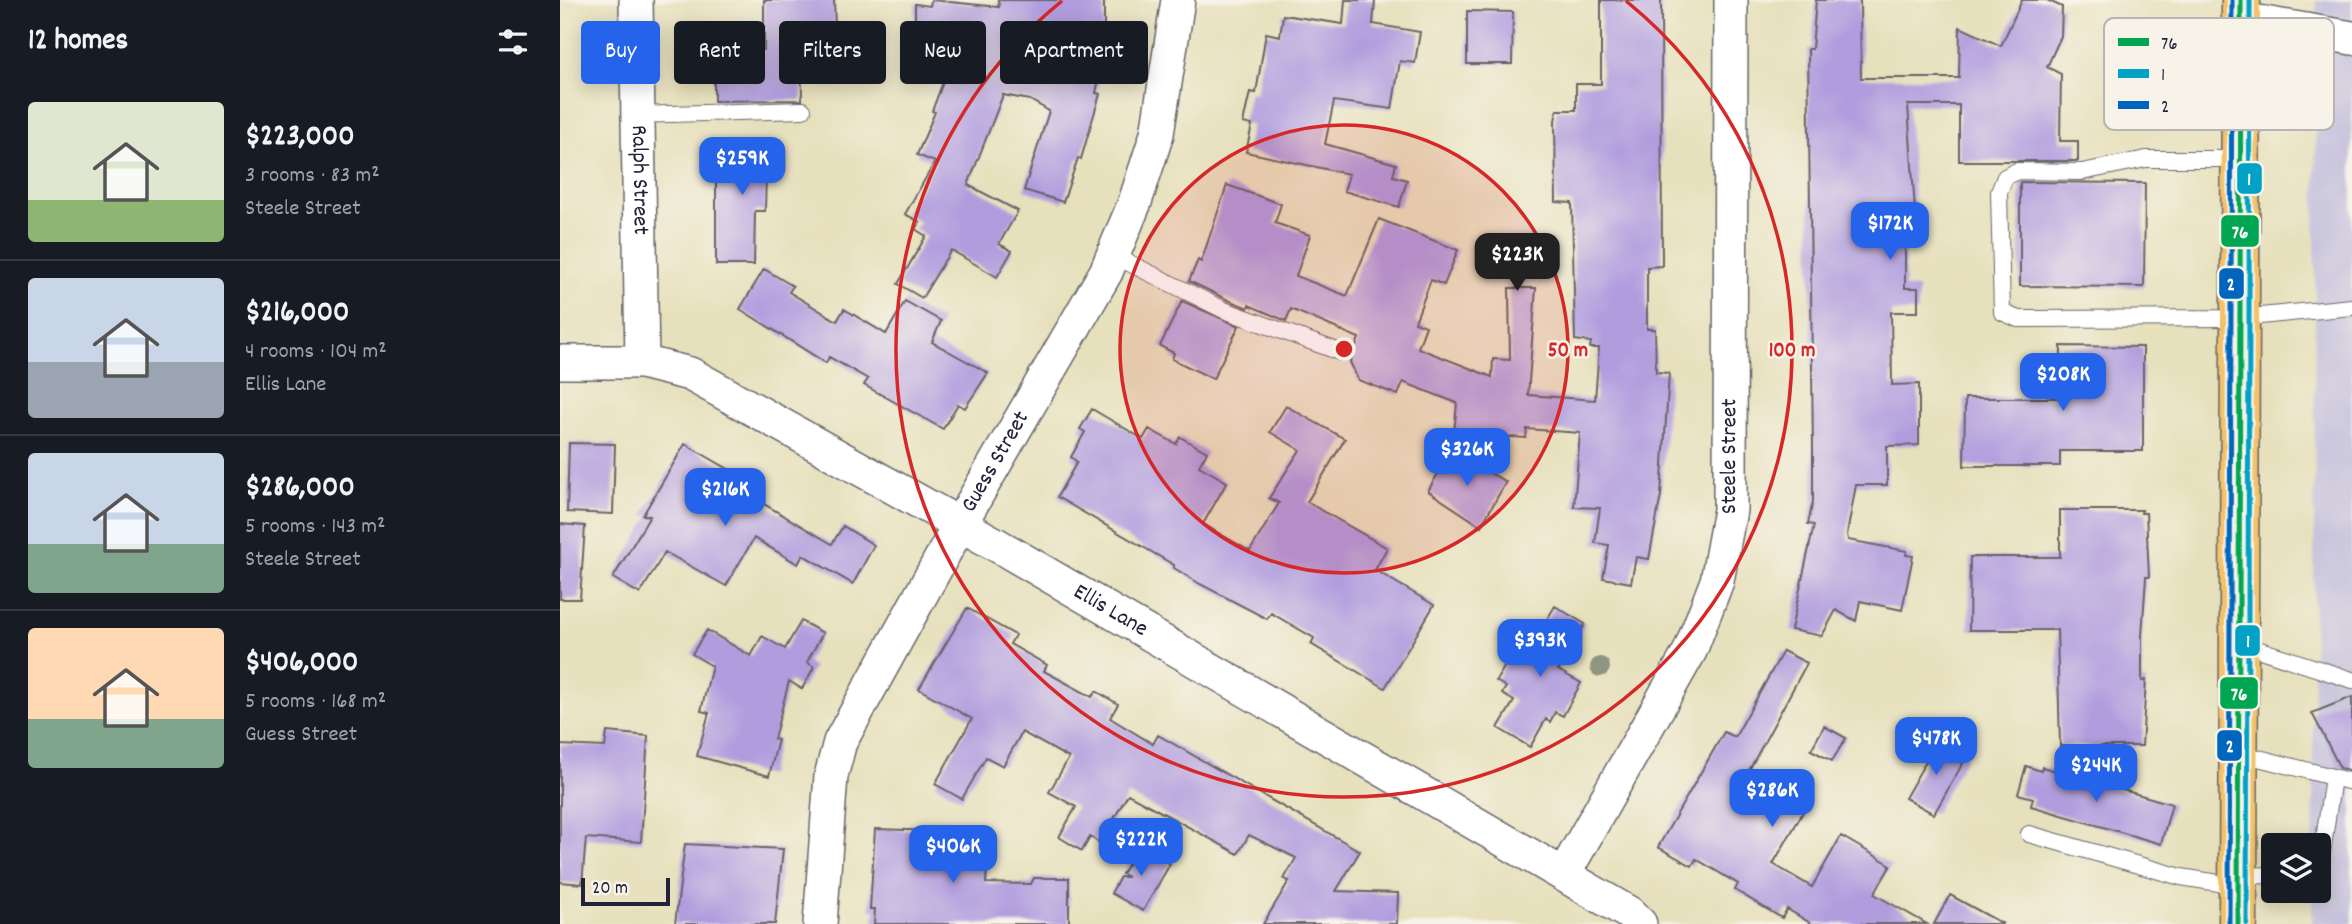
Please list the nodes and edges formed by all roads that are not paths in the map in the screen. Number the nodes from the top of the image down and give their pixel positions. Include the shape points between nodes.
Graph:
1 (636, 0) edge
2 (1178, 0) edge
3 (1731, 0) edge
4 (2241, 10) edge
5 (2273, 18) edge
6 (2334, 33) edge
7 (2352, 38) edge
8 (803, 110) dead end
9 (636, 115) junction
10 (2241, 130) edge
11 (2241, 159) junction
12 (1113, 255) junction
13 (2352, 307) edge
14 (2240, 318) junction
15 (1340, 352) dead end
16 (560, 362) edge
17 (642, 362) junction
18 (960, 524) junction
19 (2239, 643) junction
20 (2352, 680) edge
21 (2239, 754) junction
22 (2333, 777) junction
23 (2352, 782) edge
24 (2325, 833) edge
25 (2029, 834) dead end
26 (1564, 874) junction
27 (2250, 879) edge
28 (820, 924) edge
29 (1640, 924) edge
30 (2238, 924) edge

1 - 9 street, Ralph Street
2 - 12 street, Guess Street via 1157,134
3 - 26 street, Steele Street via 1730,510 1717,581 1690,651
4 - 5 street
6 - 7 street
8 - 9 lane
9 - 17 street, Ralph Street
10 - 11 main road
11 - 14 main road
11 - 14 lane via 2146,159 2082,173 2017,172 2005,177 1999,192 2002,312 2018,319
12 - 15 lane via 1224,310
12 - 18 street, Guess Street
13 - 14 lane
14 - 19 main road
16 - 17 street, Ellis Lane
17 - 18 street, Ellis Lane via 690,374
18 - 26 street, Ellis Lane
18 - 28 street, Guess Street via 840,742 831,776
19 - 20 lane
19 - 21 main road
21 - 22 lane
21 - 27 main road
22 - 23 lane
22 - 24 lane
25 - 27 lane via 2180,877
26 - 29 street, Ellis Lane
27 - 30 main road

